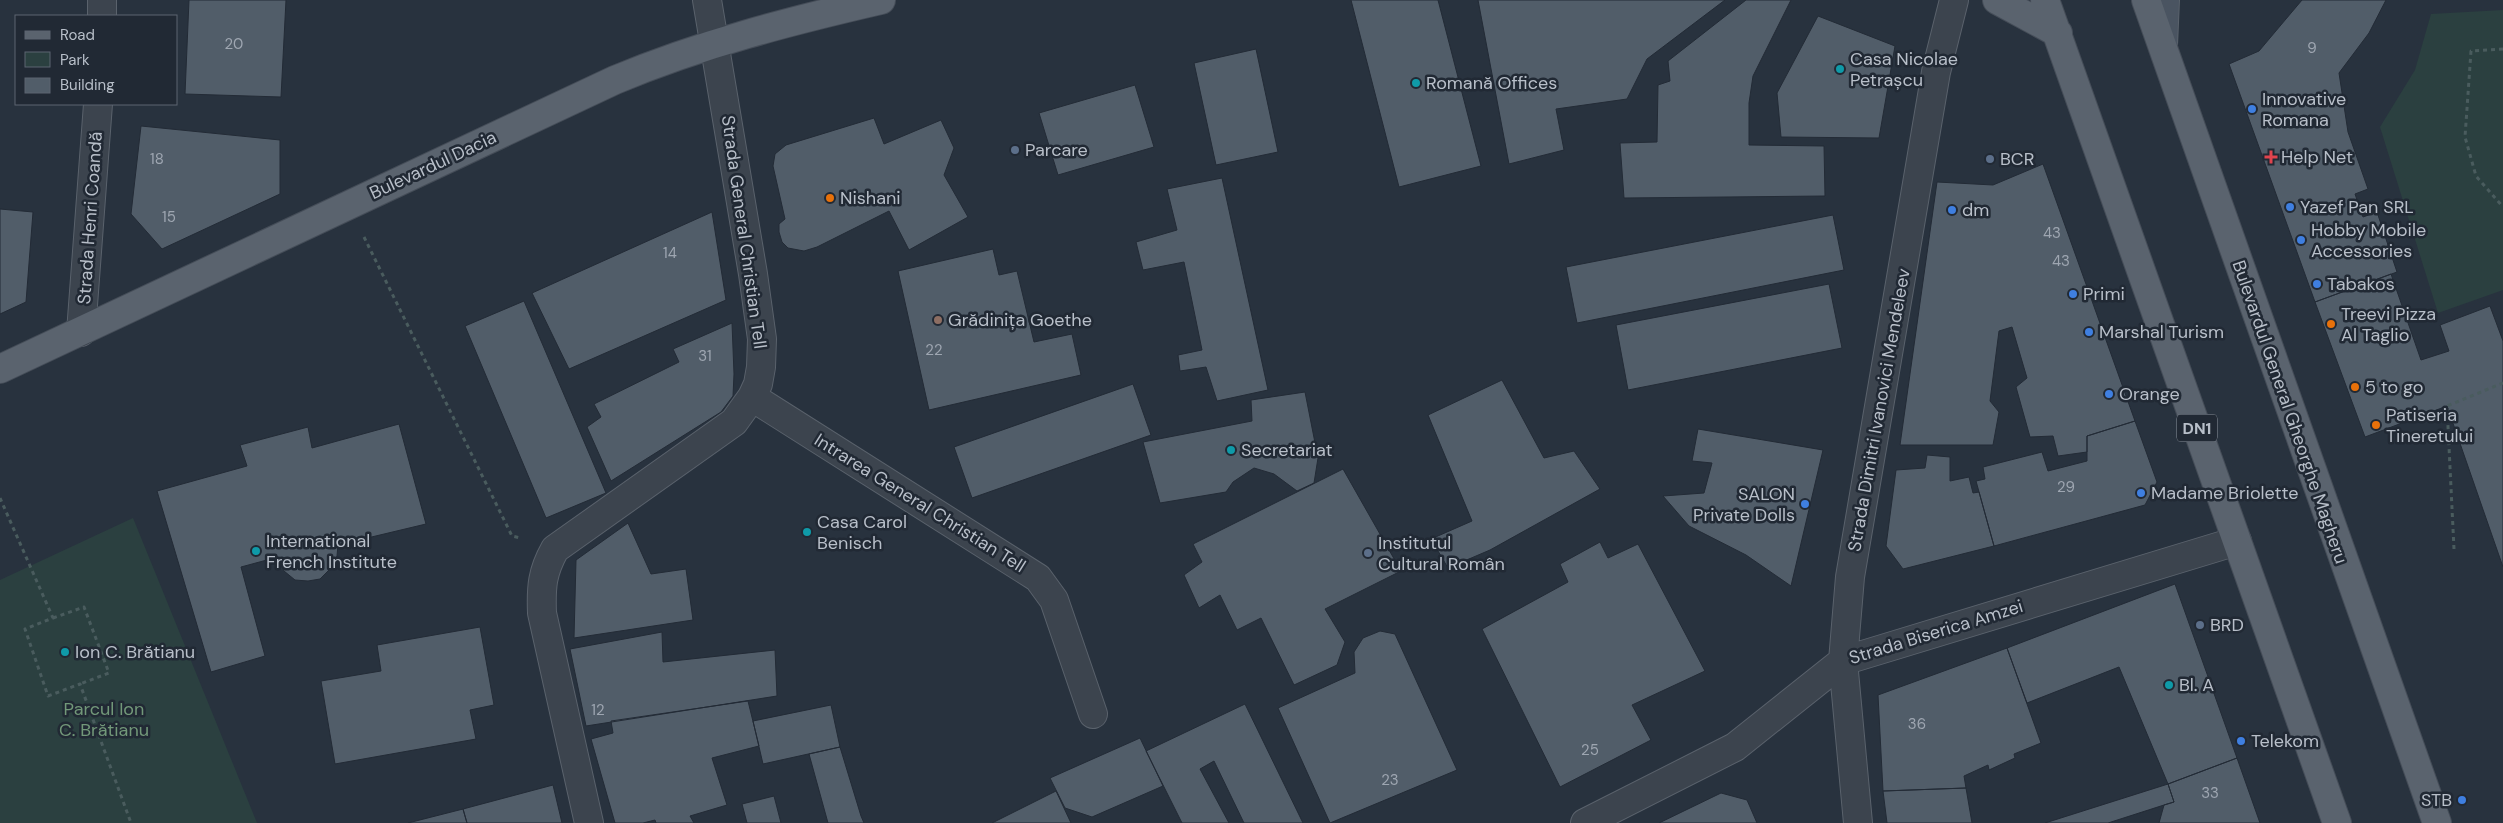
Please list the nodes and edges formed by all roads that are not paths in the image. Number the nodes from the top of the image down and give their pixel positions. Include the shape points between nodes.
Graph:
1 (102, 0) edge
2 (708, 0) edge
3 (881, 0) edge
4 (1954, 0) edge
5 (1997, 0) edge
6 (2045, 0) edge
7 (2146, 0) edge
8 (2165, 0) edge
9 (102, 15) edge
10 (2058, 33) junction
11 (715, 42) junction
12 (2163, 45) junction
13 (98, 105) edge
14 (81, 332) junction
15 (0, 369) edge
16 (752, 397) junction
17 (2237, 541) junction
18 (1843, 661) junction
19 (1093, 714) dead end
20 (589, 823) edge
21 (1585, 823) edge
22 (1858, 823) edge
23 (2337, 823) edge
24 (2437, 823) edge

1 - 9 street
2 - 11 street, Strada General Christian Tell
3 - 11 main road, Bulevardul Dacia
4 - 18 street, Strada Dimitri Ivanovici Mendeleev via 1936,72 1854,558
5 - 10 main road
6 - 10 main road, DN1
7 - 12 main road, Bulevardul General Gheorghe Magheru
8 - 12 main road
10 - 17 main road, DN1
11 - 14 main road, Bulevardul Dacia via 614,80
11 - 16 street, Strada General Christian Tell via 762,339 761,367
12 - 24 main road, Bulevardul General Gheorghe Magheru
13 - 14 street, Strada Henri Coandă
14 - 15 main road, Bulevardul Dacia
16 - 19 street, Intrarea General Christian Tell via 1038,578 1054,600
16 - 20 street, Strada General Christian Tell via 734,422 717,436 555,548 544,568 542,613
17 - 18 street, Strada Biserica Amzei
17 - 23 main road, DN1
18 - 21 street, Strada Biserica Amzei via 1736,747
18 - 22 street, Strada Dimitri Ivanovici Mendeleev

